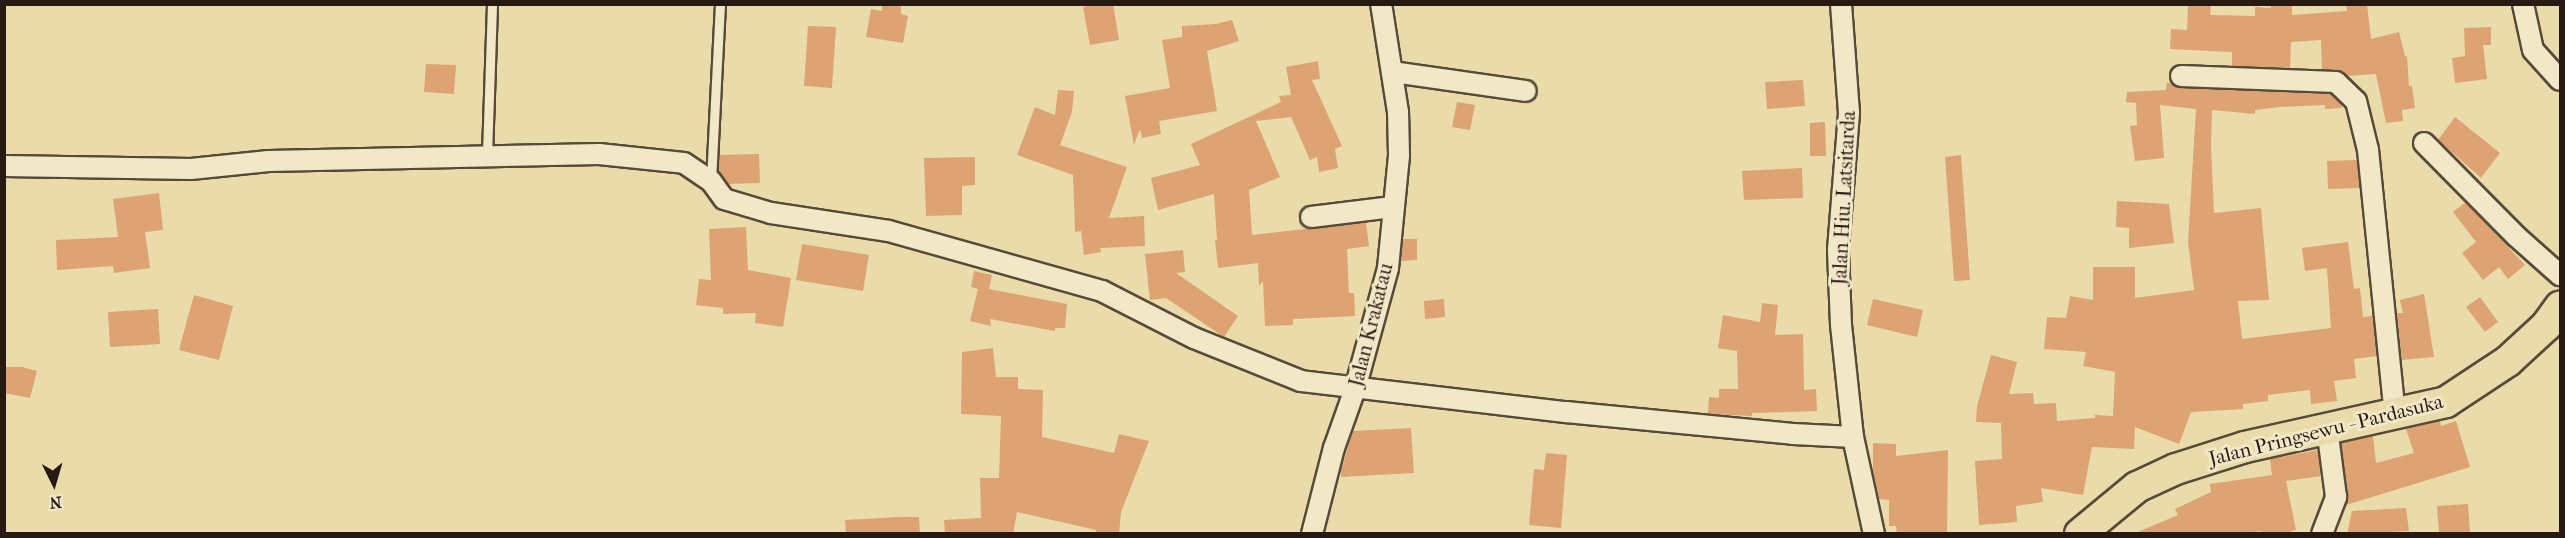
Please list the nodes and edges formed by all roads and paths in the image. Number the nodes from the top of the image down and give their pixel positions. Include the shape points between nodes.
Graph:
1 (492, 4) edge
2 (720, 4) edge
3 (1381, 4) edge
4 (1841, 4) edge
5 (2523, 4) edge
6 (1393, 72) junction
7 (2181, 76) dead end
8 (2560, 80) edge
9 (1526, 91) dead end
10 (2424, 143) dead end
11 (487, 155) junction
12 (4, 166) edge
13 (711, 181) junction
14 (1392, 207) junction
15 (1311, 217) dead end
16 (2560, 275) edge
17 (2556, 320) edge
18 (1355, 389) junction
19 (2395, 415) junction
20 (2327, 428) junction
21 (1853, 437) junction
22 (1312, 534) edge
23 (1874, 534) edge
24 (2080, 534) edge
25 (2322, 534) edge

1 - 11 lane
2 - 13 lane
3 - 6 street, Jalan Krakatau
4 - 21 street, Jalan Hiu. Latsitarda via 1849,113 1838,250 1841,325
5 - 8 street via 2533,50
6 - 9 street
6 - 14 street, Jalan Krakatau via 1399,154
7 - 19 street via 2336,82 2356,101 2368,150
10 - 16 street
11 - 12 street via 269,161 191,169
11 - 13 street via 599,154 684,163
13 - 18 street via 724,199 750,208 889,231 1102,291 1254,364 1300,381
14 - 15 street
14 - 18 street, Jalan Krakatau via 1388,268
17 - 19 main road, Jalan Pringsewu - Pardasuka via 2508,361 2446,402
18 - 21 street
18 - 22 street, Jalan Krakatau via 1334,448
19 - 20 main road, Jalan Pringsewu - Pardasuka
20 - 24 main road, Jalan Pringsewu - Pardasuka via 2245,447 2176,470 2137,487
20 - 25 street via 2336,497
21 - 23 street, Jalan Hiu. Latsitarda

